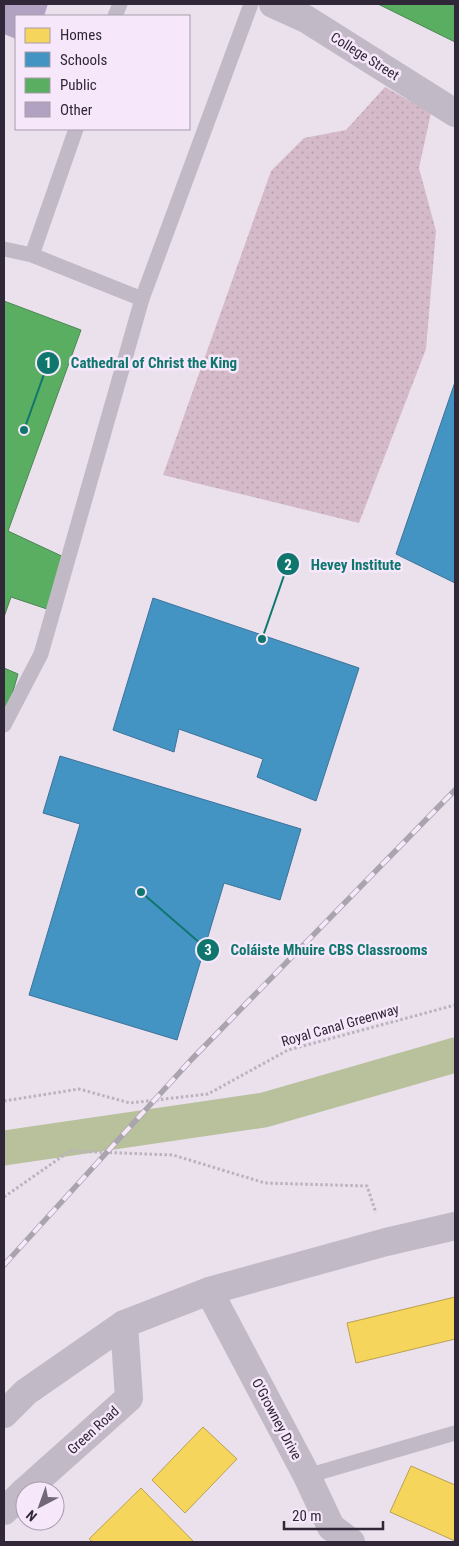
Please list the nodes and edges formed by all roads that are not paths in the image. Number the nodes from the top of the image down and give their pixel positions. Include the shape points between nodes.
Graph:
1 (251, 4) edge
2 (273, 4) edge
3 (310, 11) edge
4 (455, 113) edge
5 (76, 130) edge
6 (4, 249) edge
7 (32, 255) junction
8 (142, 299) junction
9 (4, 725) edge
10 (455, 1226) edge
11 (209, 1291) junction
12 (124, 1324) junction
13 (4, 1414) edge
14 (455, 1433) edge
15 (307, 1476) junction
16 (36, 1481) edge
17 (15, 1501) edge
18 (4, 1511) edge
19 (351, 1542) edge

1 - 8 lane
2 - 3 street, College Street
3 - 4 street, College Street
5 - 7 lane
6 - 7 lane
7 - 8 lane
8 - 9 lane via 41,654
10 - 11 street
11 - 12 street
11 - 15 street, O'Growney Drive
12 - 13 street via 26,1392
12 - 16 street, Green Road via 129,1398
14 - 15 lane
15 - 19 street, O'Growney Drive via 331,1527
17 - 18 street, Green Road

